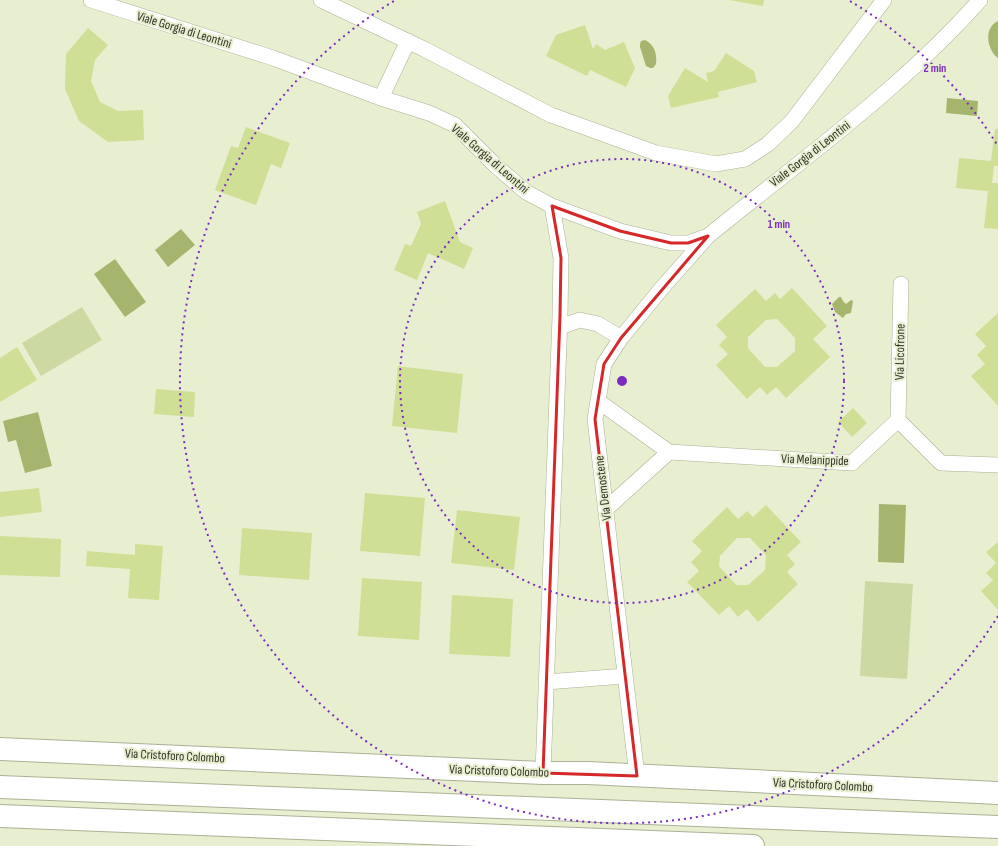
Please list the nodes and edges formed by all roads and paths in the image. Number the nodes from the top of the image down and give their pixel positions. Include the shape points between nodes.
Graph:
1 (91, 0) edge
2 (321, 0) edge
3 (884, 0) edge
4 (980, 0) edge
5 (408, 41) junction
6 (381, 98) junction
7 (552, 206) junction
8 (708, 236) junction
9 (901, 284) dead end
10 (560, 327) junction
11 (621, 338) junction
12 (598, 401) junction
13 (898, 420) junction
14 (670, 452) junction
15 (998, 465) edge
16 (606, 509) junction
17 (625, 676) junction
18 (546, 682) junction
19 (0, 749) edge
20 (542, 773) junction
21 (637, 776) junction
22 (0, 786) edge
23 (998, 793) edge
24 (0, 816) edge
25 (998, 827) edge
26 (752, 846) edge

1 - 6 street, Viale Gorgia di Leontini via 272,58
2 - 5 street
3 - 5 street via 792,121 768,144 745,159 716,164 656,153 551,115
4 - 8 street, Viale Gorgia di Leontini via 956,27 861,114
5 - 6 street
6 - 7 street, Viale Gorgia di Leontini via 428,113 455,126 526,192
7 - 8 street, Viale Gorgia di Leontini via 620,231 671,243 688,243
7 - 10 street via 561,258
8 - 11 street, Via Demostene
9 - 13 street, Via Licofrone
10 - 11 street via 580,320 598,324
10 - 18 street
11 - 12 street, Via Demostene via 604,364
12 - 14 street
12 - 16 street, Via Demostene via 595,419
13 - 14 street, Via Melanippide via 852,463
13 - 15 street via 941,463
14 - 16 street
16 - 17 street, Via Demostene
17 - 18 street
17 - 21 street, Via Demostene
18 - 20 street
19 - 20 main road, Via Cristoforo Colombo
20 - 21 main road, Via Cristoforo Colombo
21 - 23 main road, Via Cristoforo Colombo
22 - 25 main road
24 - 26 main road

